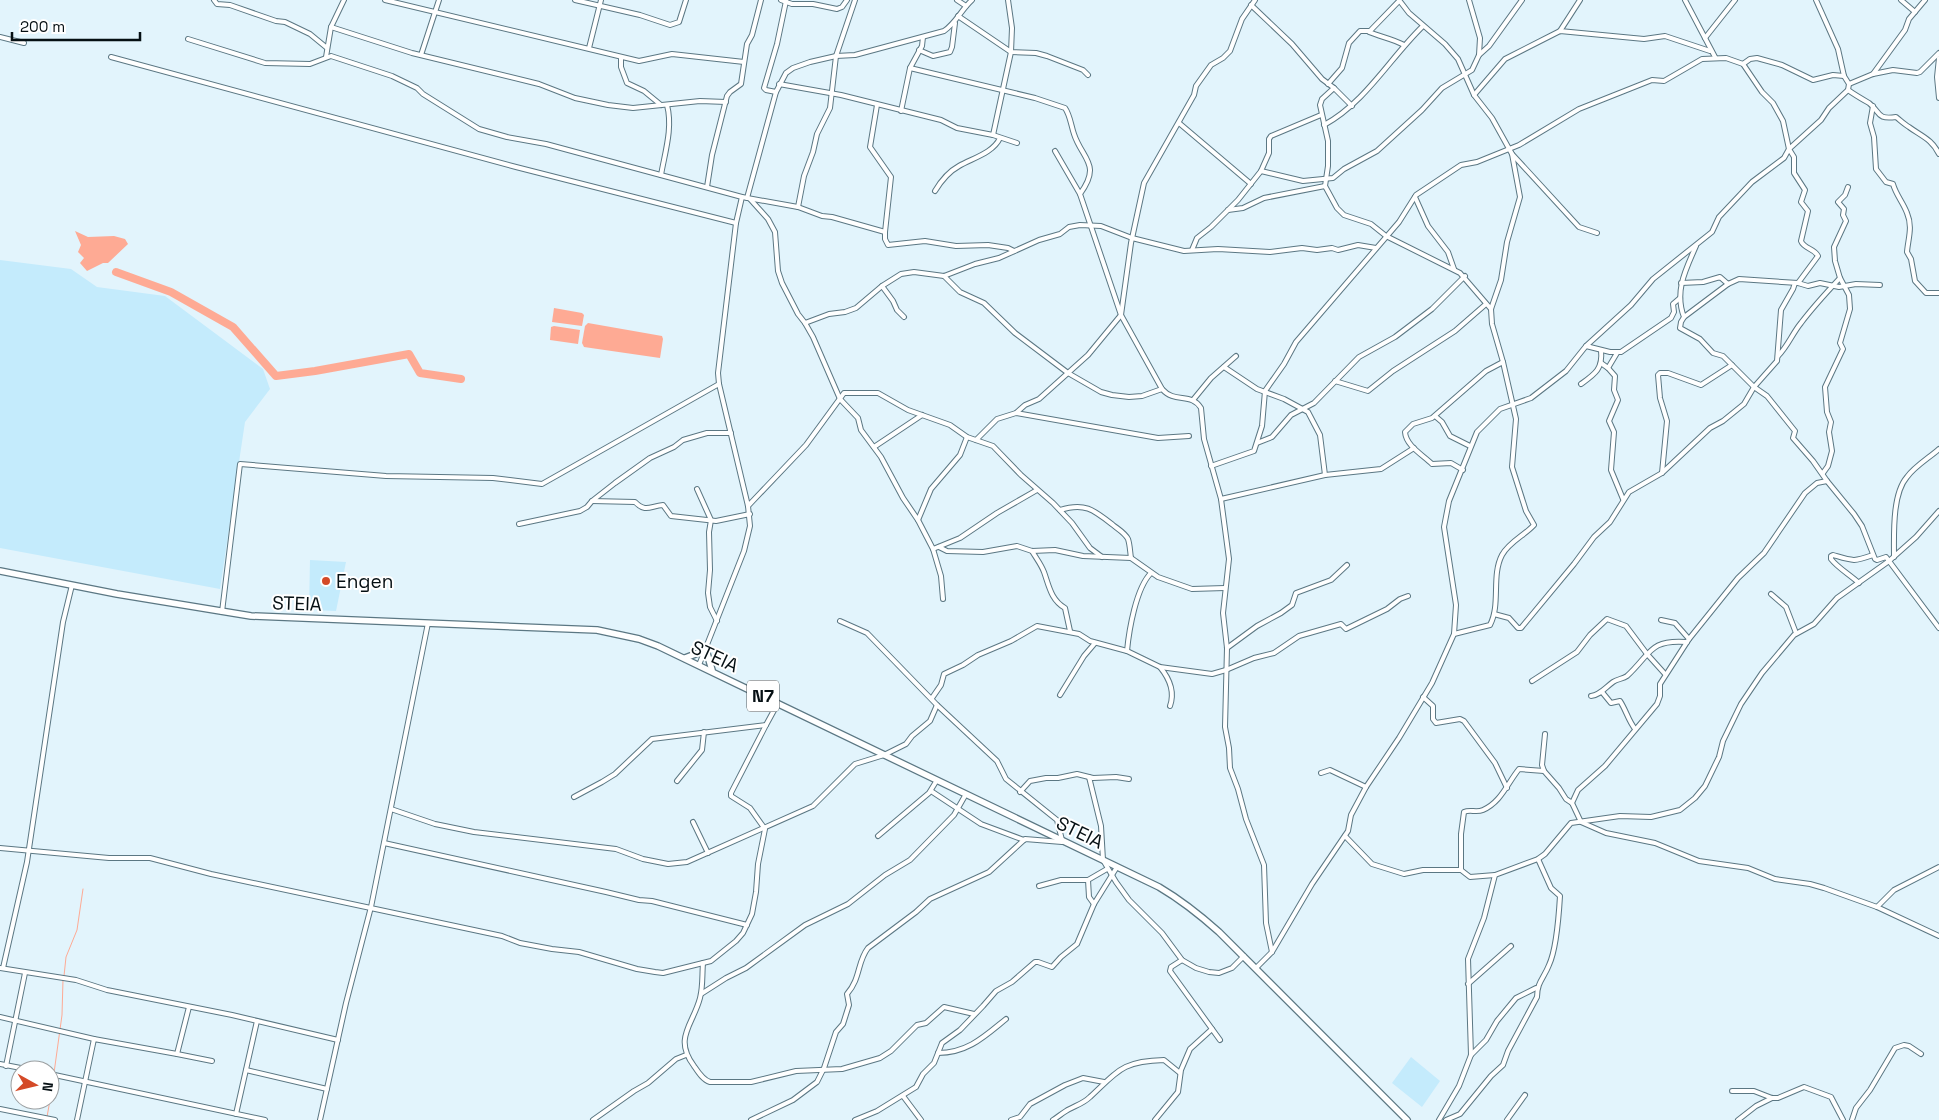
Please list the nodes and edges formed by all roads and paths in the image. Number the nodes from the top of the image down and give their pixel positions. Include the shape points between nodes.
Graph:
1 (214, 0) edge
2 (344, 0) edge
3 (385, 0) edge
4 (439, 0) edge
5 (575, 0) edge
6 (601, 0) edge
7 (686, 0) edge
8 (761, 0) edge
9 (847, 0) edge
10 (855, 0) edge
11 (957, 0) edge
12 (972, 0) edge
13 (1008, 0) edge
14 (1255, 0) edge
15 (1399, 0) edge
16 (1470, 0) edge
17 (1522, 0) edge
18 (1580, 0) edge
19 (1685, 0) edge
20 (1735, 0) edge
21 (1816, 0) edge
22 (1901, 0) edge
23 (1925, 0) edge
24 (783, 1) edge
25 (600, 5) junction
26 (1251, 5) junction
27 (966, 6) junction
28 (1915, 12) junction
29 (435, 13) junction
30 (958, 16) junction
31 (955, 22) junction
32 (1423, 26) junction
33 (332, 28) junction
34 (1560, 31) junction
35 (1369, 32) junction
36 (0, 37) edge
37 (923, 37) junction
38 (1705, 38) junction
39 (188, 39) dead end
40 (24, 43) dead end
41 (1404, 45) junction
42 (327, 48) junction
43 (590, 48) junction
44 (919, 50) junction
45 (1710, 51) junction
46 (1011, 52) junction
47 (1939, 53) edge
48 (1479, 54) junction
49 (421, 55) junction
50 (836, 56) junction
51 (111, 57) dead end
52 (326, 57) junction
53 (1715, 57) junction
54 (621, 58) junction
55 (1939, 60) edge
56 (744, 62) junction
57 (1743, 64) junction
58 (910, 68) junction
59 (1873, 74) junction
60 (1938, 74) edge
61 (1088, 75) dead end
62 (1466, 75) junction
63 (1844, 76) junction
64 (780, 84) junction
65 (1328, 84) junction
66 (1849, 84) junction
67 (1334, 88) junction
68 (1003, 90) junction
69 (1848, 90) junction
70 (776, 92) junction
71 (832, 94) junction
72 (1474, 94) junction
73 (1939, 97) edge
74 (726, 102) junction
75 (661, 105) junction
76 (667, 105) junction
77 (877, 105) junction
78 (1352, 106) junction
79 (1873, 106) junction
80 (901, 111) junction
81 (1321, 115) junction
82 (1179, 123) junction
83 (1324, 125) junction
84 (993, 135) junction
85 (1000, 138) junction
86 (1939, 141) edge
87 (1017, 143) dead end
88 (1935, 147) junction
89 (1510, 149) junction
90 (1790, 149) junction
91 (1055, 151) dead end
92 (1512, 154) junction
93 (1939, 154) edge
94 (1261, 171) junction
95 (661, 175) junction
96 (1326, 178) junction
97 (1251, 184) junction
98 (1326, 186) junction
99 (1848, 187) dead end
100 (707, 188) junction
101 (934, 191) dead end
102 (1080, 194) junction
103 (742, 197) junction
104 (1414, 197) junction
105 (749, 198) junction
106 (798, 207) junction
107 (1228, 210) junction
108 (736, 223) junction
109 (1092, 226) junction
110 (884, 232) junction
111 (1597, 233) dead end
112 (1386, 236) junction
113 (1132, 238) junction
114 (1697, 245) junction
115 (1376, 248) junction
116 (1192, 250) junction
117 (1014, 251) junction
118 (1454, 269) junction
119 (944, 276) junction
120 (1465, 276) junction
121 (1840, 278) junction
122 (1681, 283) junction
123 (1796, 283) junction
124 (1728, 284) junction
125 (1880, 285) dead end
126 (882, 286) junction
127 (1833, 286) junction
128 (1845, 286) junction
129 (1939, 293) edge
130 (1680, 298) junction
131 (1486, 304) junction
132 (1491, 309) junction
133 (1121, 315) junction
134 (904, 317) dead end
135 (1684, 317) junction
136 (806, 323) junction
137 (1586, 346) junction
138 (1601, 350) junction
139 (1617, 353) junction
140 (1236, 356) dead end
141 (1778, 356) junction
142 (1503, 362) junction
143 (1602, 363) junction
144 (1732, 365) junction
145 (1224, 368) junction
146 (1608, 368) junction
147 (1068, 373) junction
148 (1335, 381) junction
149 (719, 384) junction
150 (1581, 384) dead end
151 (1754, 388) junction
152 (1162, 389) junction
153 (1265, 391) junction
154 (840, 399) junction
155 (1192, 400) junction
156 (1512, 403) junction
157 (1303, 409) junction
158 (1016, 413) junction
159 (922, 415) junction
160 (1435, 416) junction
161 (731, 433) junction
162 (1189, 436) dead end
163 (967, 437) junction
164 (976, 440) junction
165 (1257, 443) junction
166 (1470, 446) junction
167 (874, 447) junction
168 (1414, 448) junction
169 (1939, 449) edge
170 (1211, 466) junction
171 (1462, 470) junction
172 (1662, 473) junction
173 (1823, 473) junction
174 (1325, 475) junction
175 (1827, 481) junction
176 (697, 489) dead end
177 (1037, 490) junction
178 (1221, 499) junction
179 (1623, 500) junction
180 (592, 501) junction
181 (748, 506) junction
182 (1060, 510) junction
183 (1939, 511) edge
184 (750, 514) junction
185 (711, 520) junction
186 (918, 520) junction
187 (519, 524) dead end
188 (939, 547) junction
189 (933, 550) junction
190 (1032, 551) junction
191 (1873, 555) junction
192 (1894, 556) junction
193 (1102, 557) junction
194 (1131, 558) junction
195 (1889, 561) junction
196 (1347, 565) dead end
197 (0, 571) edge
198 (1151, 574) junction
199 (1858, 583) junction
200 (72, 585) junction
201 (1225, 588) junction
202 (1771, 594) dead end
203 (1408, 596) dead end
204 (943, 599) dead end
205 (222, 612) junction
206 (1494, 614) junction
207 (1660, 620) dead end
208 (717, 621) junction
209 (840, 621) dead end
210 (428, 623) junction
211 (1939, 628) edge
212 (1070, 631) junction
213 (1796, 633) junction
214 (1454, 634) junction
215 (1688, 641) junction
216 (1095, 643) junction
217 (1227, 648) junction
218 (706, 650) junction
219 (1127, 651) junction
220 (1647, 654) junction
221 (685, 658) junction
222 (699, 665) junction
223 (1160, 667) junction
224 (712, 670) junction
225 (1226, 670) junction
226 (1665, 674) junction
227 (1532, 681) dead end
228 (1602, 692) junction
229 (1060, 695) dead end
230 (1591, 696) dead end
231 (1423, 697) junction
232 (932, 698) junction
233 (778, 703) junction
234 (938, 705) junction
235 (1170, 706) dead end
236 (766, 725) junction
237 (1635, 729) junction
238 (704, 732) junction
239 (1545, 734) dead end
240 (884, 755) junction
241 (1544, 771) junction
242 (1321, 773) dead end
243 (1089, 777) junction
244 (1129, 779) dead end
245 (937, 780) junction
246 (677, 781) dead end
247 (1366, 787) junction
248 (1507, 788) junction
249 (931, 791) junction
250 (1020, 792) junction
251 (966, 794) junction
252 (574, 797) dead end
253 (1572, 803) junction
254 (958, 808) junction
255 (391, 809) junction
256 (693, 822) dead end
257 (1581, 822) junction
258 (764, 827) junction
259 (878, 836) dead end
260 (1345, 836) junction
261 (1024, 840) junction
262 (1064, 841) junction
263 (384, 844) junction
264 (0, 848) edge
265 (28, 851) junction
266 (708, 853) junction
267 (1538, 859) junction
268 (1103, 860) junction
269 (1117, 867) junction
270 (1939, 867) edge
271 (1107, 869) junction
272 (1461, 870) junction
273 (1495, 875) junction
274 (1112, 877) junction
275 (1088, 880) junction
276 (1039, 886) dead end
277 (1094, 904) junction
278 (371, 907) junction
279 (1878, 907) junction
280 (747, 925) junction
281 (1939, 936) edge
282 (1511, 946) dead end
283 (1272, 952) junction
284 (1244, 956) junction
285 (1182, 960) junction
286 (703, 963) junction
287 (1, 968) edge
288 (1256, 968) junction
289 (25, 973) junction
290 (1468, 984) junction
291 (1536, 988) junction
292 (701, 994) junction
293 (189, 1007) junction
294 (974, 1014) junction
295 (0, 1018) edge
296 (1006, 1019) dead end
297 (15, 1021) junction
298 (257, 1021) junction
299 (1212, 1028) junction
300 (94, 1039) junction
301 (338, 1040) junction
302 (1220, 1040) dead end
303 (938, 1053) junction
304 (177, 1054) junction
305 (1921, 1054) dead end
306 (686, 1055) junction
307 (1471, 1055) junction
308 (212, 1061) dead end
309 (0, 1064) edge
310 (6, 1066) junction
311 (10, 1067) edge
312 (824, 1068) junction
313 (246, 1070) junction
314 (1180, 1073) junction
315 (60, 1076) edge
316 (86, 1081) junction
317 (1104, 1082) junction
318 (326, 1089) junction
319 (1732, 1091) dead end
320 (1525, 1095) dead end
321 (903, 1096) junction
322 (1772, 1098) junction
323 (0, 1109) edge
324 (236, 1114) junction
325 (247, 1118) edge
326 (55, 1120) edge
327 (77, 1120) edge
328 (264, 1120) edge
329 (320, 1120) edge
330 (593, 1120) edge
331 (751, 1120) edge
332 (855, 1120) edge
333 (920, 1120) edge
334 (1011, 1120) edge
335 (1053, 1120) edge
336 (1155, 1120) edge
337 (1407, 1120) edge
338 (1439, 1120) edge
339 (1446, 1120) edge
340 (1507, 1120) edge
341 (1738, 1120) edge
342 (1843, 1120) edge
343 (1852, 1120) edge

1 - 42 street via 217,4 285,22 310,34
2 - 33 street
3 - 29 street
4 - 29 street
5 - 25 street
6 - 25 street
7 - 25 street via 679,22 670,25
8 - 56 street
9 - 24 street via 842,8 837,9
10 - 50 street
11 - 27 street
12 - 27 street
13 - 46 street
14 - 26 street
15 - 32 street
15 - 35 street
16 - 48 street via 1479,32
17 - 48 street via 1489,46
18 - 34 street
19 - 38 street
20 - 38 street
21 - 63 street via 1838,49
22 - 28 street
23 - 28 street
24 - 70 street via 777,44 764,88
25 - 43 street
26 - 65 street
26 - 82 street via 1240,23 1230,51 1211,65 1196,86
27 - 30 street
28 - 59 street
29 - 43 street
29 - 49 street
30 - 31 street
30 - 46 street
31 - 37 street via 944,31
31 - 44 street via 950,52 933,56
32 - 41 street
32 - 62 street via 1448,47
33 - 42 street
33 - 49 street
34 - 45 street via 1644,39 1665,36
34 - 72 street via 1505,59
35 - 41 street
35 - 65 street via 1362,30 1349,43 1342,68
36 - 40 street
37 - 44 street
37 - 50 street via 855,55
38 - 45 street
39 - 52 street via 265,62 310,64
41 - 78 street
42 - 52 street
43 - 54 street
44 - 58 street
45 - 53 street
46 - 61 street via 1036,53 1083,70
46 - 68 street
47 - 59 street via 1917,74 1897,70
48 - 62 street
49 - 75 street via 539,84 578,99 633,108
50 - 64 street via 793,68
50 - 71 street
51 - 108 street
52 - 95 street via 392,76 417,88 479,129
53 - 57 street
53 - 89 street via 1696,61 1664,81 1652,80 1579,109
54 - 56 street via 639,61 672,54
54 - 75 street via 627,83
55 - 60 street
56 - 74 street via 741,84 730,92
57 - 63 street via 1757,58 1782,65 1810,79
57 - 90 street via 1773,103 1784,124
58 - 68 street
58 - 80 street
59 - 66 street
60 - 73 street
62 - 72 street
62 - 96 street via 1442,88 1377,151 1333,178
63 - 66 street
64 - 70 street
64 - 71 street
65 - 67 street
66 - 69 street
67 - 78 street
67 - 81 street via 1321,101
68 - 84 street
68 - 102 street via 1068,111 1074,136 1089,163 1090,174
69 - 79 street
69 - 90 street
70 - 105 street
71 - 77 street
71 - 106 street via 830,108 817,134 804,176
72 - 89 street
74 - 76 street
74 - 100 street
75 - 76 street
76 - 95 street via 670,124
77 - 80 street
77 - 110 street via 870,147 891,177
78 - 83 street
79 - 88 street via 1877,113 1887,118 1896,116
79 - 129 street via 1870,123 1876,169 1886,182 1893,184 1907,212 1911,233 1907,252 1914,281 1926,293
80 - 84 street
81 - 83 street
81 - 94 street via 1271,136 1269,153
82 - 97 street
82 - 113 street via 1144,183
83 - 96 street via 1328,141
84 - 85 street
85 - 87 street
85 - 101 street via 993,148 948,175
86 - 88 street
88 - 93 street
89 - 92 street
89 - 104 street via 1458,167
90 - 114 street via 1784,158 1752,182 1719,217 1712,232
90 - 123 street via 1794,157 1794,173 1805,190 1801,202 1808,211 1801,241 1818,256
91 - 102 street
92 - 111 street via 1579,227
92 - 132 street via 1520,197
94 - 96 street via 1303,181
94 - 97 street
95 - 100 street
96 - 98 street
97 - 107 street
98 - 107 street via 1264,198 1243,208
98 - 112 street via 1342,213 1371,224
99 - 121 street via 1838,202 1844,209 1846,221 1834,247
100 - 103 street
102 - 109 street
103 - 105 street
103 - 108 street
104 - 112 street
104 - 118 street via 1428,226 1448,252
105 - 106 street
105 - 136 street via 775,232 782,283
106 - 110 street
107 - 116 street via 1197,238
108 - 149 street via 718,366
109 - 113 street
109 - 117 street via 1069,227 1060,234
109 - 133 street
110 - 117 street via 888,245 926,241 956,246 996,246
112 - 115 street
112 - 118 street
113 - 116 street via 1177,250
113 - 133 street
114 - 122 street
114 - 137 street via 1665,268
115 - 116 street via 1358,245 1338,250
115 - 153 street via 1303,333
117 - 119 street
118 - 120 street
119 - 126 street via 908,272
119 - 147 street via 960,292 984,303 1015,333
120 - 131 street
120 - 148 street via 1432,309 1359,357
121 - 127 street
121 - 128 street
122 - 124 street via 1720,277
122 - 130 street
123 - 124 street via 1739,279
123 - 127 street
123 - 141 street via 1781,310
124 - 135 street
125 - 128 street
126 - 134 street
126 - 136 street via 856,308
127 - 128 street
127 - 141 street via 1812,308
128 - 173 street via 1850,307 1840,343 1843,349 1825,390 1832,451
130 - 135 street
130 - 139 street via 1673,304 1671,318
131 - 132 street
131 - 148 street via 1455,331 1368,391
132 - 142 street
133 - 147 street via 1093,350
133 - 152 street
135 - 144 street via 1680,326 1682,330 1700,339 1713,353 1723,356
136 - 154 street
137 - 138 street
137 - 156 street via 1566,371 1533,397
138 - 139 street
138 - 143 street
139 - 146 street
140 - 145 street
141 - 151 street via 1776,363
142 - 156 street
142 - 160 street via 1486,371
143 - 146 street
143 - 150 street
144 - 151 street
144 - 172 street via 1701,385 1668,373 1658,375 1667,421
145 - 153 street via 1248,385
145 - 155 street
146 - 179 street via 1615,376 1614,390 1618,400 1609,421 1614,432 1611,470
147 - 152 street via 1112,395 1142,396
147 - 158 street via 1039,399
148 - 157 street via 1314,403
149 - 161 street
149 - 205 street via 542,484 493,478 386,476 240,464
151 - 172 street via 1741,407 1710,428
151 - 173 street via 1772,400 1795,431 1793,438
152 - 155 street via 1172,398
153 - 157 street
153 - 165 street
154 - 159 street via 848,392 873,392
154 - 167 street via 857,417 861,430
154 - 181 street via 806,445
155 - 170 street via 1201,408
156 - 166 street via 1500,409 1478,429
156 - 206 street via 1516,427 1512,467 1526,511 1534,525 1501,556
157 - 165 street via 1291,415 1276,434
157 - 174 street via 1318,430
158 - 162 street via 1158,438
158 - 164 street via 997,419
159 - 163 street via 950,425
159 - 167 street
160 - 166 street via 1450,436
160 - 168 street via 1414,424 1405,432
161 - 180 street via 706,433 683,440 650,458
161 - 181 street
163 - 164 street
163 - 186 street via 960,454 931,489
164 - 177 street via 997,449
165 - 170 street via 1253,453
166 - 171 street
167 - 186 street
168 - 171 street via 1432,464 1451,464
168 - 174 street via 1381,469
169 - 192 street via 1903,483 1895,513
170 - 178 street
171 - 214 street via 1449,501 1444,527 1456,605
172 - 179 street via 1633,490
173 - 175 street
174 - 178 street
175 - 191 street via 1862,526
175 - 215 street via 1817,483 1806,493 1764,553 1738,578
176 - 185 street
177 - 182 street
177 - 188 street via 960,538
178 - 201 street via 1229,559
179 - 206 street via 1610,522 1594,537 1521,628 1510,618
180 - 185 street via 635,502 645,509 663,505 671,516
180 - 187 street via 572,514
181 - 184 street
182 - 193 street via 1088,546
182 - 194 street via 1073,506 1088,508 1101,515 1126,536
183 - 192 street
184 - 185 street via 723,521
184 - 208 street via 744,551
185 - 208 street via 708,593
186 - 189 street
188 - 189 street
188 - 190 street via 947,551 983,552 1017,546
189 - 204 street via 941,576
190 - 193 street via 1055,550
190 - 212 street via 1048,587 1058,604 1065,608
191 - 195 street via 1876,560 1885,557
191 - 199 street via 1856,560 1831,556 1830,559
192 - 195 street
193 - 194 street
194 - 198 street
195 - 199 street
195 - 211 street
196 - 217 street via 1331,580 1296,593 1292,605 1281,614 1257,626
197 - 200 main road, STEIA / N7
198 - 201 street via 1192,589
198 - 219 street via 1135,603
199 - 213 street via 1833,601 1814,624
200 - 205 main road, STEIA / N7
200 - 265 street via 63,622
201 - 217 street via 1223,613
202 - 213 street via 1786,607
203 - 225 street via 1346,629 1341,624 1299,636 1274,653
205 - 210 main road, STEIA / N7
206 - 214 street via 1488,626
207 - 215 street via 1675,623
208 - 218 street
209 - 232 street via 867,633
210 - 221 main road, STEIA / N7 via 597,630 639,639
210 - 255 street
212 - 216 street
212 - 232 street via 1034,627 944,674
213 - 257 street via 1741,704 1705,786 1695,798 1680,810 1651,817 1620,816
214 - 231 street
215 - 220 street via 1668,641
215 - 226 street
216 - 219 street
216 - 229 street
217 - 225 street
218 - 221 main road
218 - 222 street
218 - 224 main road
219 - 223 street
220 - 226 street
220 - 227 street via 1626,626 1607,619 1572,656
220 - 228 street via 1626,677 1614,681
221 - 222 main road, STEIA / N7
222 - 224 main road, STEIA / N7
223 - 225 street via 1208,674
223 - 235 street via 1167,675 1173,694
224 - 233 main road, STEIA / N7
225 - 283 street via 1225,727 1230,768 1264,865 1266,923
226 - 237 street via 1660,684 1658,704
228 - 230 street
228 - 237 street via 1611,703 1620,701
231 - 247 street
231 - 248 street via 1433,706 1436,723 1464,721 1495,763
232 - 234 street
233 - 236 street
233 - 240 main road, STEIA / N7
234 - 240 street via 930,721 906,744
234 - 250 street via 997,761 1006,779
236 - 238 street
236 - 258 street via 731,794 754,811
237 - 253 street via 1605,766 1578,790
238 - 246 street via 702,750
238 - 252 street via 652,739 615,774
239 - 241 street
240 - 245 main road, STEIA / N7
240 - 258 street via 855,764 813,806
241 - 248 street via 1519,769
241 - 253 street
242 - 247 street via 1330,770
243 - 244 street
243 - 250 street via 1076,774 1032,780
243 - 268 street via 1101,826
245 - 249 street
245 - 251 main road, STEIA / N7
247 - 260 street via 1351,815
248 - 272 street via 1490,807 1480,812 1464,812
249 - 254 street
249 - 259 street
250 - 262 street via 1060,823
251 - 254 street
251 - 262 main road, STEIA / N7
253 - 257 street
254 - 261 street via 987,827
254 - 292 street via 910,860 848,904 804,926 746,968
255 - 263 street
255 - 266 street via 435,824 474,832 616,849 668,864 687,862
256 - 266 street
257 - 267 street via 1569,825 1548,852
257 - 279 street via 1606,833 1655,843 1692,859 1752,869 1775,879 1810,884
258 - 266 street
258 - 280 street via 754,905
260 - 272 street via 1371,863 1401,873
260 - 283 street
261 - 262 street
261 - 312 street via 989,872 930,899 868,948 855,984 847,994 849,1005
262 - 268 main road, STEIA / N7
263 - 278 street
263 - 280 street
264 - 265 street
265 - 278 street via 150,858
265 - 287 street
267 - 273 street
267 - 291 street via 1551,888 1560,896 1560,913 1549,965
268 - 269 main road, STEIA / N7
268 - 271 street
269 - 274 street
269 - 284 main road, STEIA / N7 via 1159,887 1190,907
270 - 279 street via 1894,890
271 - 274 street
271 - 275 street
272 - 273 street via 1470,877
273 - 290 street via 1484,918 1469,954
274 - 277 street
274 - 285 street
275 - 276 street via 1061,880
275 - 277 street via 1088,891
277 - 294 street via 1077,944 1054,966 1035,962 996,991
278 - 286 street via 502,936 520,943 579,952 646,971 663,973
278 - 301 street
279 - 281 street
280 - 286 street via 736,941 716,959
282 - 290 street
283 - 288 street
284 - 285 street via 1232,968 1214,973
284 - 288 main road, STEIA / N7
285 - 299 street via 1170,971
286 - 292 street
287 - 289 street
288 - 337 main road, STEIA / N7
289 - 293 street via 76,980
289 - 297 street
290 - 307 street
291 - 307 street via 1516,998
291 - 339 street via 1537,997 1508,1051 1504,1065 1460,1114
292 - 306 street via 685,1039
293 - 298 street
293 - 304 street
294 - 303 street via 942,1043
294 - 312 street via 944,1007 926,1023 917,1025 885,1055 845,1068
295 - 297 street
296 - 303 street via 979,1042 949,1053
297 - 300 street
297 - 310 street
298 - 301 street
298 - 313 street
299 - 302 street
299 - 314 street via 1190,1049
300 - 304 street
300 - 316 street
301 - 318 street
303 - 321 street via 918,1085
304 - 308 street
305 - 343 street via 1909,1046 1896,1048 1856,1108
306 - 312 street via 710,1082 751,1082 793,1071
306 - 330 street
307 - 338 street via 1459,1086
309 - 310 street
310 - 311 street
312 - 331 street via 817,1082 797,1098
313 - 318 street
313 - 324 street
314 - 317 street via 1164,1060 1141,1062 1124,1067
314 - 336 street via 1178,1092
315 - 316 street
316 - 324 street
316 - 327 street
317 - 334 street via 1087,1078 1065,1084 1030,1104 1020,1117
317 - 335 street via 1087,1100
318 - 329 street
319 - 322 street via 1754,1091
320 - 340 street
321 - 332 street via 877,1112
321 - 333 street
322 - 341 street
322 - 342 street via 1784,1097 1802,1087 1808,1088 1831,1098
323 - 326 street
324 - 325 street
325 - 328 street

